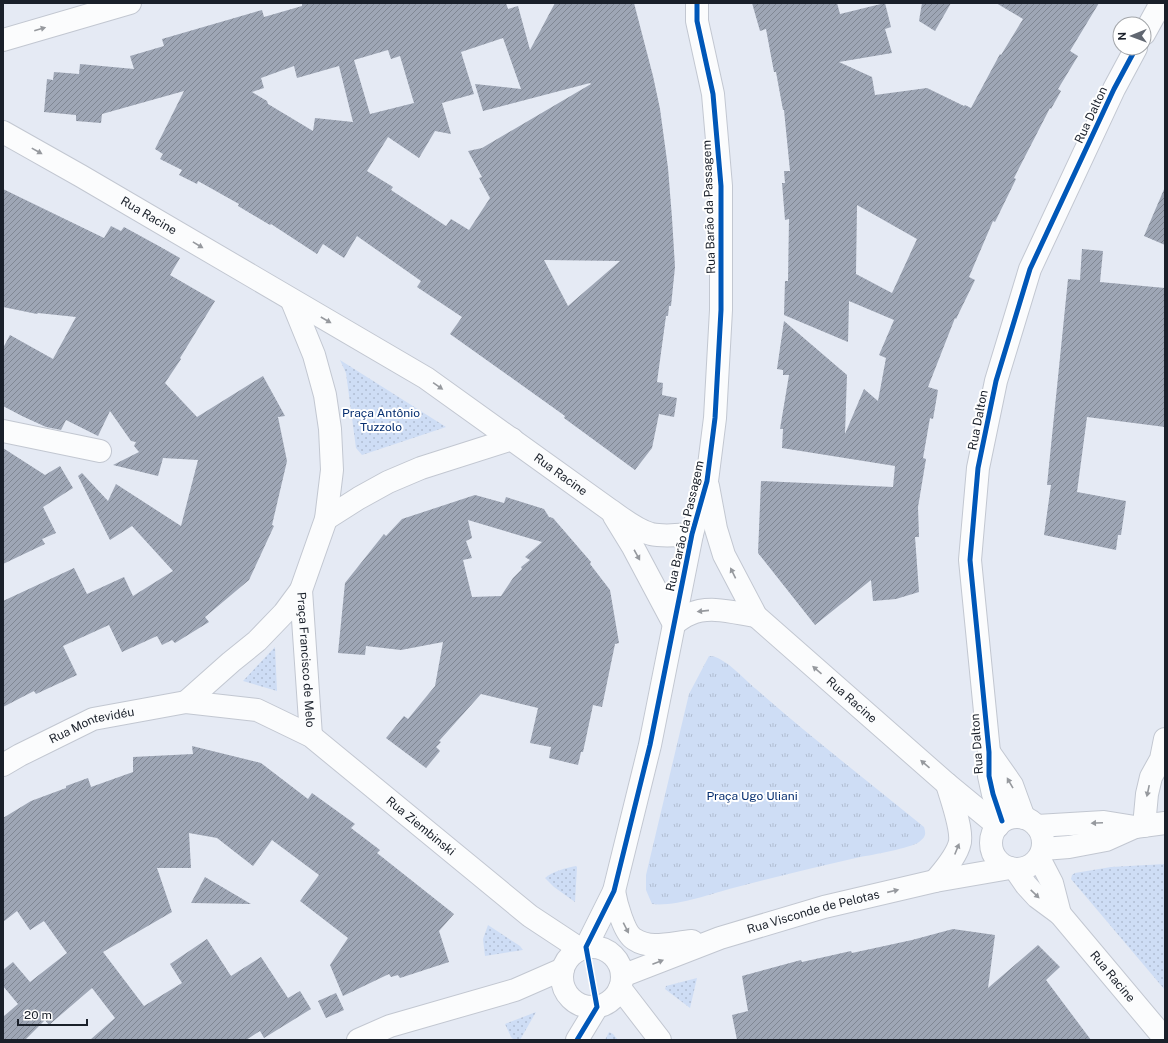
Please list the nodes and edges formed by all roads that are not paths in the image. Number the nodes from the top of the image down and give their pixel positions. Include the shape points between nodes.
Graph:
1 (130, 3) edge
2 (684, 3) edge
3 (1161, 3) edge
4 (697, 12) edge
5 (1152, 19) edge
6 (3, 40) edge
7 (1132, 56) edge
8 (3, 132) edge
9 (292, 301) junction
10 (3, 431) edge
11 (512, 439) junction
12 (100, 451) dead end
13 (707, 481) junction
14 (610, 510) junction
15 (326, 519) junction
16 (692, 534) junction
17 (301, 590) junction
18 (756, 616) junction
19 (674, 624) junction
20 (186, 702) junction
21 (311, 736) junction
22 (989, 752) junction
23 (1164, 760) edge
24 (3, 765) edge
25 (947, 784) junction
26 (1031, 822) junction
27 (1000, 824) junction
28 (1148, 825) edge
29 (1041, 853) junction
30 (1012, 868) junction
31 (935, 881) junction
32 (614, 891) junction
33 (1060, 914) junction
34 (530, 916) junction
35 (720, 938) junction
36 (583, 948) junction
37 (564, 966) junction
38 (515, 990) junction
39 (598, 995) junction
40 (658, 1038) edge
41 (1165, 1039) edge
42 (358, 1040) edge
43 (574, 1040) edge
44 (577, 1040) edge

6 -> 1 street
2 - 4 street, Rua Barão da Passagem
3 - 5 street
4 - 13 street, Rua Barão da Passagem via 713,94 721,186 721,310 715,418
7 - 22 street, Rua Dalton via 1030,270 996,381 978,468 970,560
8 -> 9 street, Rua Racine
9 -> 11 street via 426,378
9 - 15 street via 314,355 325,395 332,470
10 - 12 street
11 - 14 street, Rua Racine
11 - 15 street via 421,468 388,482
13 - 16 street, Rua Barão da Passagem
18 -> 13 street, Rua Racine via 724,555
14 - 16 street, Rua Racine via 640,530 651,534
14 -> 19 street, Rua Racine
15 - 17 street
16 - 19 street, Rua Barão da Passagem
17 - 20 street, Praça Francisco de Melo via 284,613 257,641
17 - 21 street, Praça Francisco de Melo
18 -> 19 street via 701,610
25 -> 18 street, Rua Racine
19 - 32 street, Rua Barão da Passagem via 650,745
20 - 21 street, Praça Francisco de Melo via 258,710
20 - 24 street, Rua Montevidéu via 92,719
21 - 34 street, Rua Ziembinski
26 -> 22 street, Rua Dalton via 1012,785
22 - 27 street, Rua Dalton via 989,776
23 -> 28 street via 1151,777 1147,794
25 - 27 street, Rua Racine
31 -> 25 street via 954,856 960,842 959,827
26 - 27 street via 1014,817
28 -> 26 street
26 - 29 street via 1043,838
27 - 30 street via 992,838 992,850 1002,864
28 - 29 street via 1106,840
29 - 30 street via 1030,866
29 - 33 street, Rua Racine
30 - 31 street, Rua Visconde de Pelotas
30 -> 33 street, Rua Racine via 1037,897
35 -> 31 street, Rua Visconde de Pelotas via 824,907
32 -> 35 street, Rua Barão da Passagem via 625,926 632,938 642,943 656,945
32 - 36 street, Rua Barão da Passagem
33 - 41 street, Rua Racine
34 - 36 street, Rua Ziembinski
34 - 37 street, Rua Ziembinski
39 -> 35 street, Rua Visconde de Pelotas
36 - 37 street via 571,955
36 - 39 street via 597,947 606,950 620,966
37 - 38 street, Rua Visconde de Pelotas
37 - 39 street via 562,981
38 - 39 street, Rua Visconde de Pelotas
38 - 42 street, Rua Visconde de Pelotas via 390,1026
39 - 40 street
39 - 43 street
39 - 44 street

